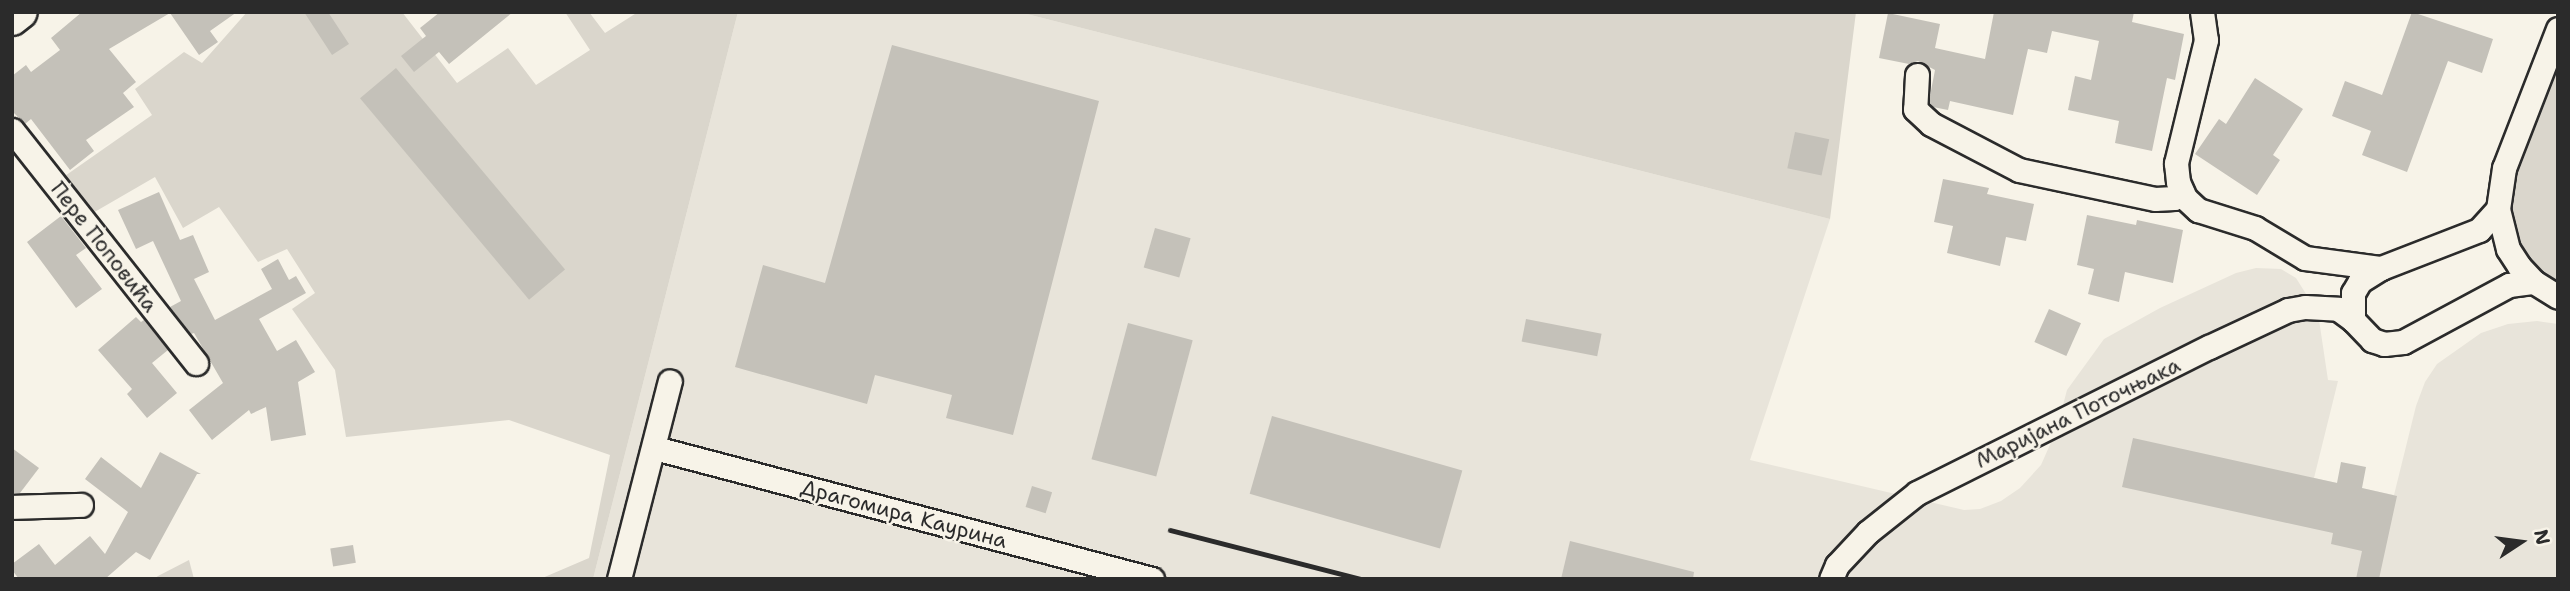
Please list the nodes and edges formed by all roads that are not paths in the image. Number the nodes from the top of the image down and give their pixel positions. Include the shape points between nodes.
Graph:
1 (21, 12) edge
2 (2202, 12) edge
3 (12, 19) edge
4 (12, 27) edge
5 (2558, 29) edge
6 (1917, 75) dead end
7 (12, 130) edge
8 (2182, 192) junction
9 (2498, 209) junction
10 (2381, 268) junction
11 (2534, 282) junction
12 (2558, 297) edge
13 (2353, 320) junction
14 (195, 363) dead end
15 (670, 381) dead end
16 (655, 448) junction
17 (81, 505) dead end
18 (12, 507) edge
19 (619, 579) edge
20 (1152, 579) edge
21 (1831, 579) edge

1 - 3 main road
1 - 4 street
2 - 8 street via 2206,40 2176,163
5 - 9 street via 2504,168
6 - 8 street via 1915,109 1931,124 2019,170 2155,199 2174,198
7 - 14 street, Пере Поповића
8 - 10 street via 2199,211 2255,228 2305,258
9 - 10 street via 2479,230
9 - 11 street via 2508,249
10 - 13 street via 2360,281 2353,293
11 - 12 street
11 - 13 street, Маријана Поточњака via 2509,285 2403,342 2372,340
13 - 21 street, Маријана Поточњака via 2339,309 2322,306 2288,310 2197,354 1917,493 1868,531
15 - 16 street
16 - 19 street
16 - 20 street, Драгомира Каурина
17 - 18 street

